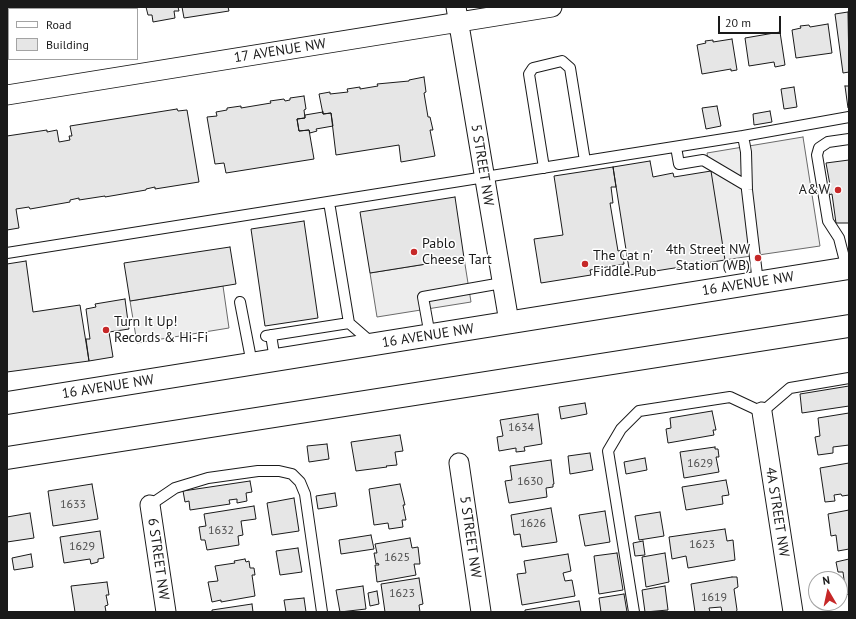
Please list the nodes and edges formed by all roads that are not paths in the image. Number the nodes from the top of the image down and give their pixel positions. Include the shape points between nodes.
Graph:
1 (552, 7) edge
2 (458, 14) edge
3 (7, 95) edge
4 (849, 117) edge
5 (743, 136) junction
6 (849, 139) edge
7 (676, 147) junction
8 (585, 161) junction
9 (544, 168) junction
10 (484, 177) junction
11 (747, 186) junction
12 (329, 202) junction
13 (7, 253) edge
14 (848, 268) edge
15 (502, 283) junction
16 (758, 283) junction
17 (240, 302) dead end
18 (509, 322) junction
19 (349, 323) junction
20 (849, 326) edge
21 (430, 336) junction
22 (374, 345) junction
23 (275, 360) junction
24 (252, 364) junction
25 (849, 378) edge
26 (7, 403) edge
27 (762, 412) junction
28 (7, 458) edge
29 (459, 463) dead end
30 (150, 505) joint
31 (166, 612) edge
32 (322, 612) edge
33 (481, 612) edge
34 (634, 612) edge
35 (793, 612) edge

1 - 2 street, 17 AVENUE NW
2 - 3 street, 17 AVENUE NW
2 - 10 street, 5 STREET NW
4 - 5 lane
5 - 7 lane
5 - 11 lane
6 - 14 lane via 828,142 819,148 817,155 828,220 839,238
7 - 8 lane
7 - 11 lane via 679,164 703,160
8 - 9 lane
8 - 9 lane via 570,68 562,61 533,68 529,74
9 - 10 lane
10 - 12 lane
10 - 15 street, 5 STREET NW
11 - 16 lane
12 - 13 lane
12 - 19 lane
14 - 16 highway, 16 AVENUE NW
15 - 18 street, 5 STREET NW
15 - 21 lane via 423,297
16 - 18 highway, 16 AVENUE NW
17 - 24 lane
18 - 21 highway, 16 AVENUE NW
19 - 22 lane
19 - 23 lane via 269,335
20 - 28 highway
21 - 22 highway, 16 AVENUE NW
22 - 23 highway, 16 AVENUE NW
23 - 24 highway, 16 AVENUE NW
24 - 26 highway, 16 AVENUE NW
25 - 27 lane via 790,388
27 - 34 lane via 730,397 639,411 621,428 608,451
27 - 35 street, 4A STREET NW
29 - 33 street, 5 STREET NW
30 - 31 street, 6 STREET NW
30 - 32 lane via 175,488 208,478 258,471 292,474 300,482 305,494

